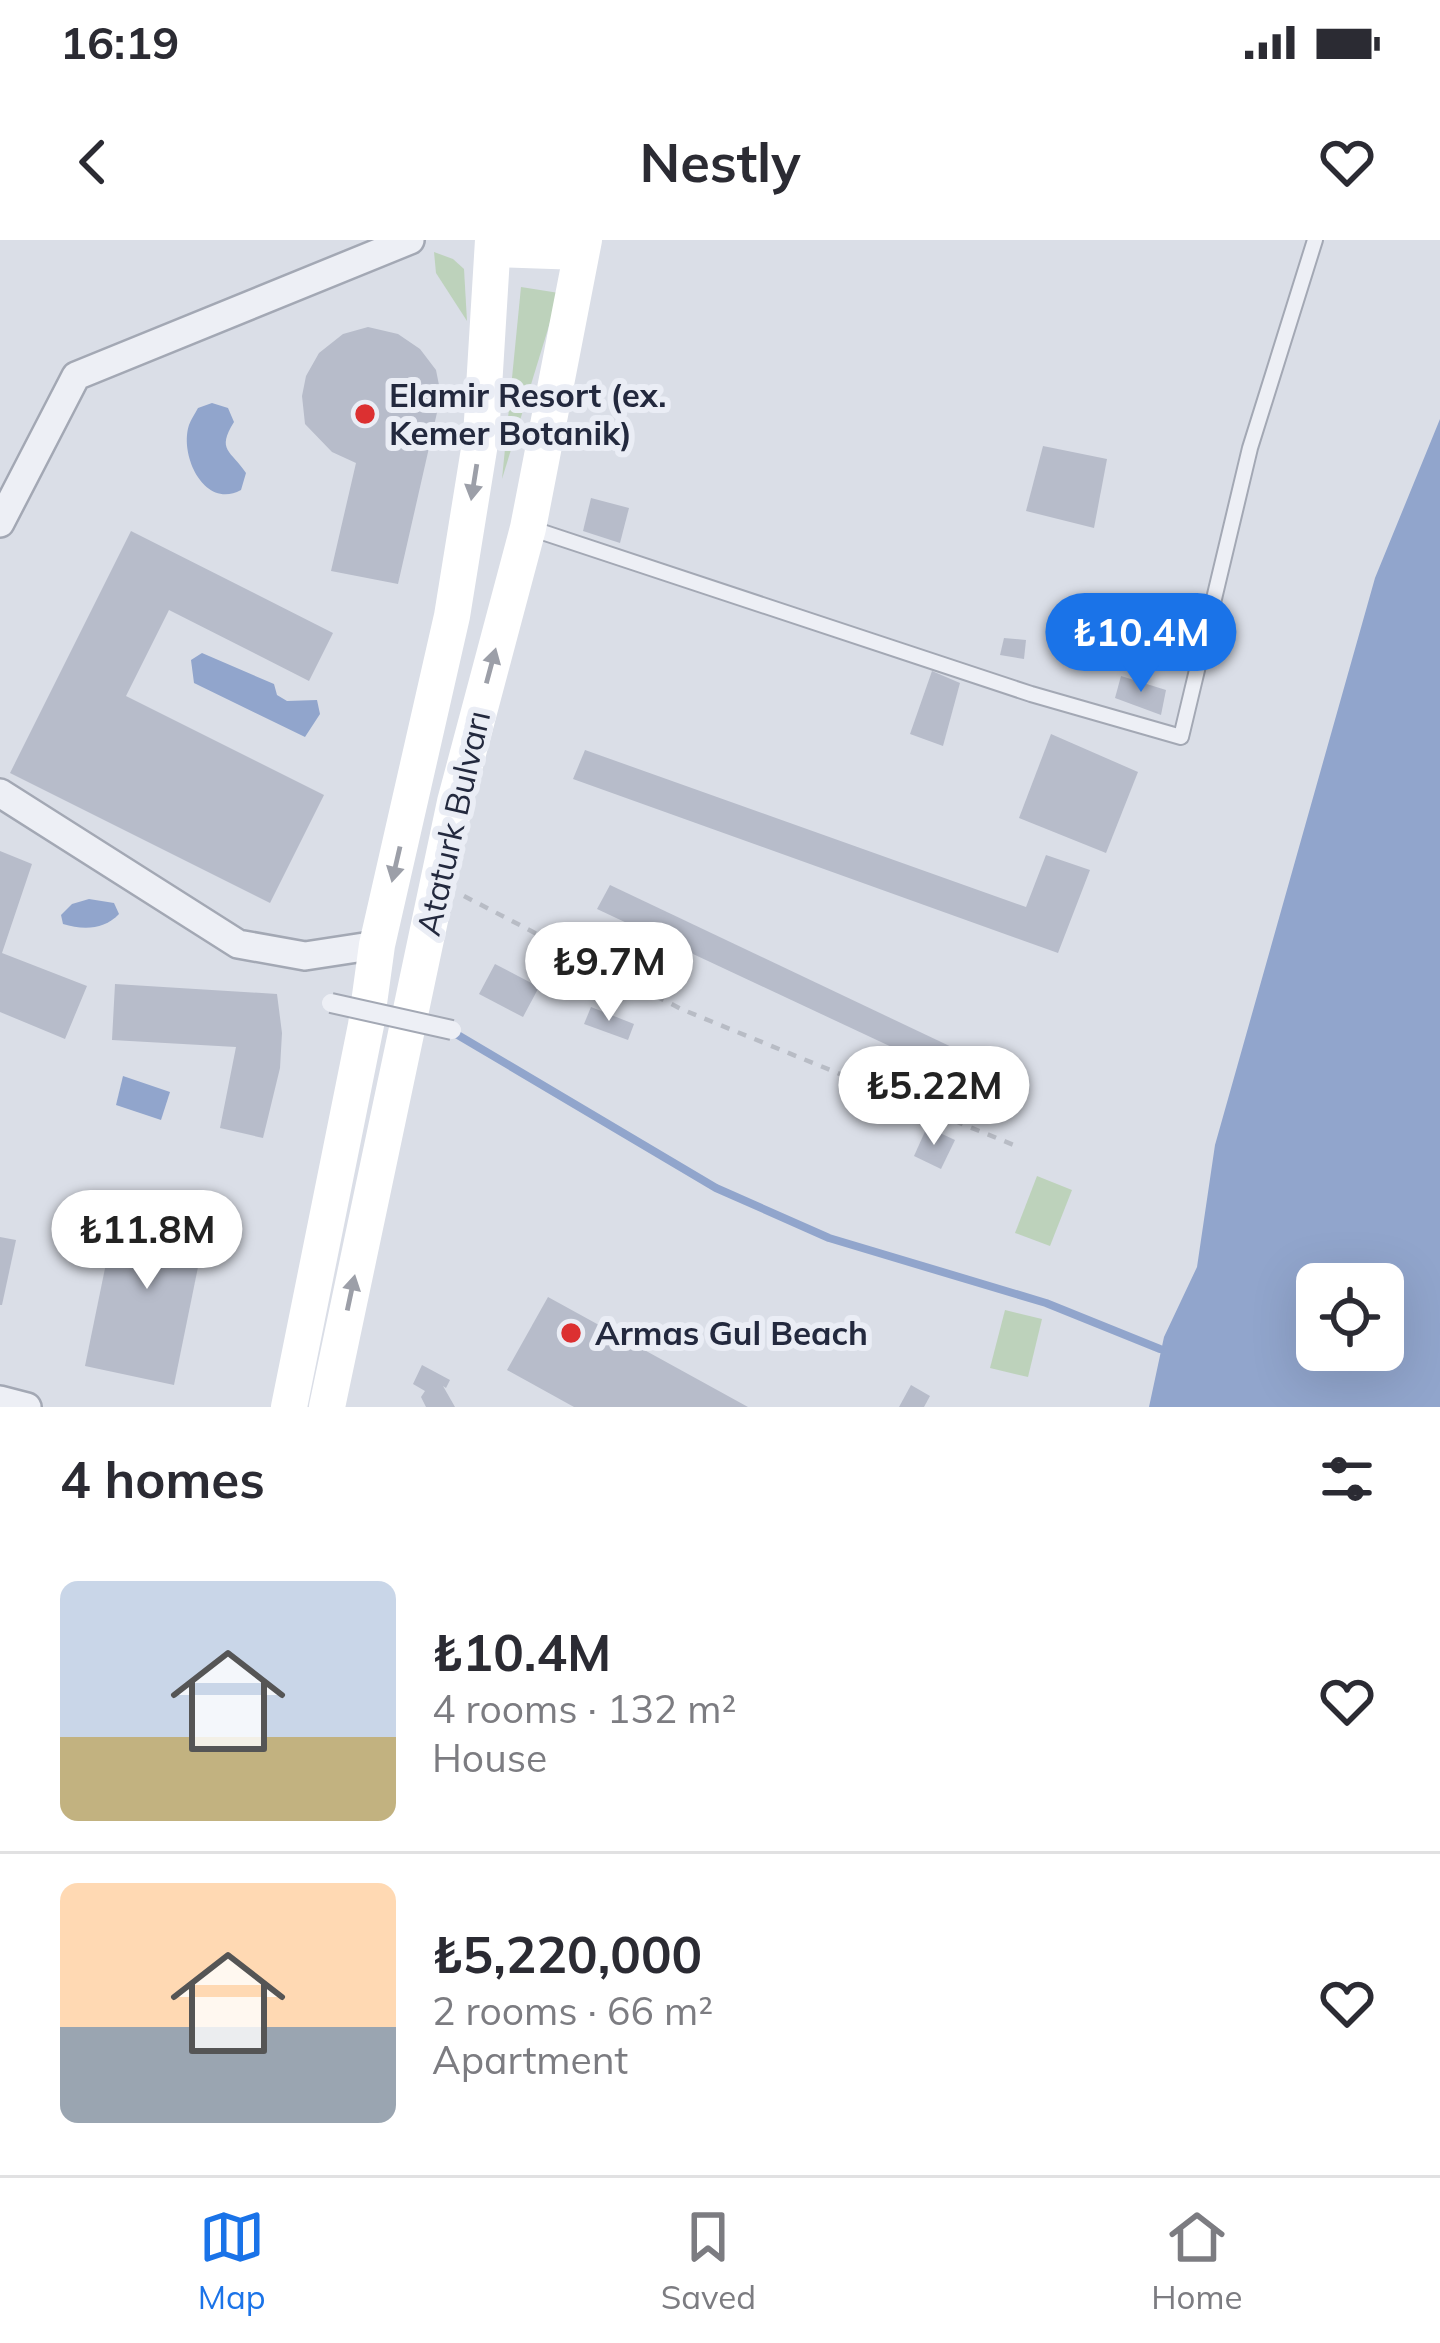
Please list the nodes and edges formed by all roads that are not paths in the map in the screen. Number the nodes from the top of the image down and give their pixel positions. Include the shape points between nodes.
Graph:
1 (410, 240) edge
2 (1315, 240) edge
3 (493, 245) edge
4 (583, 246) edge
5 (0, 523) edge
6 (528, 527) junction
7 (0, 793) edge
8 (377, 945) junction
9 (331, 1003) dead end
10 (452, 1030) dead end
11 (0, 1400) edge
12 (27, 1407) edge
13 (290, 1407) edge
14 (327, 1407) edge

1 - 5 street via 76,376
2 - 6 lane via 1250,448 1181,737
3 - 4 main road
3 -> 8 main road, Ataturk Bulvarı via 481,436 452,616
4 - 6 main road, Ataturk Bulvarı
14 -> 6 main road, Ataturk Bulvarı via 455,802
7 - 8 street via 238,944 305,956
8 - 13 main road, Ataturk Bulvarı
9 - 10 street, bridge
11 - 12 street

